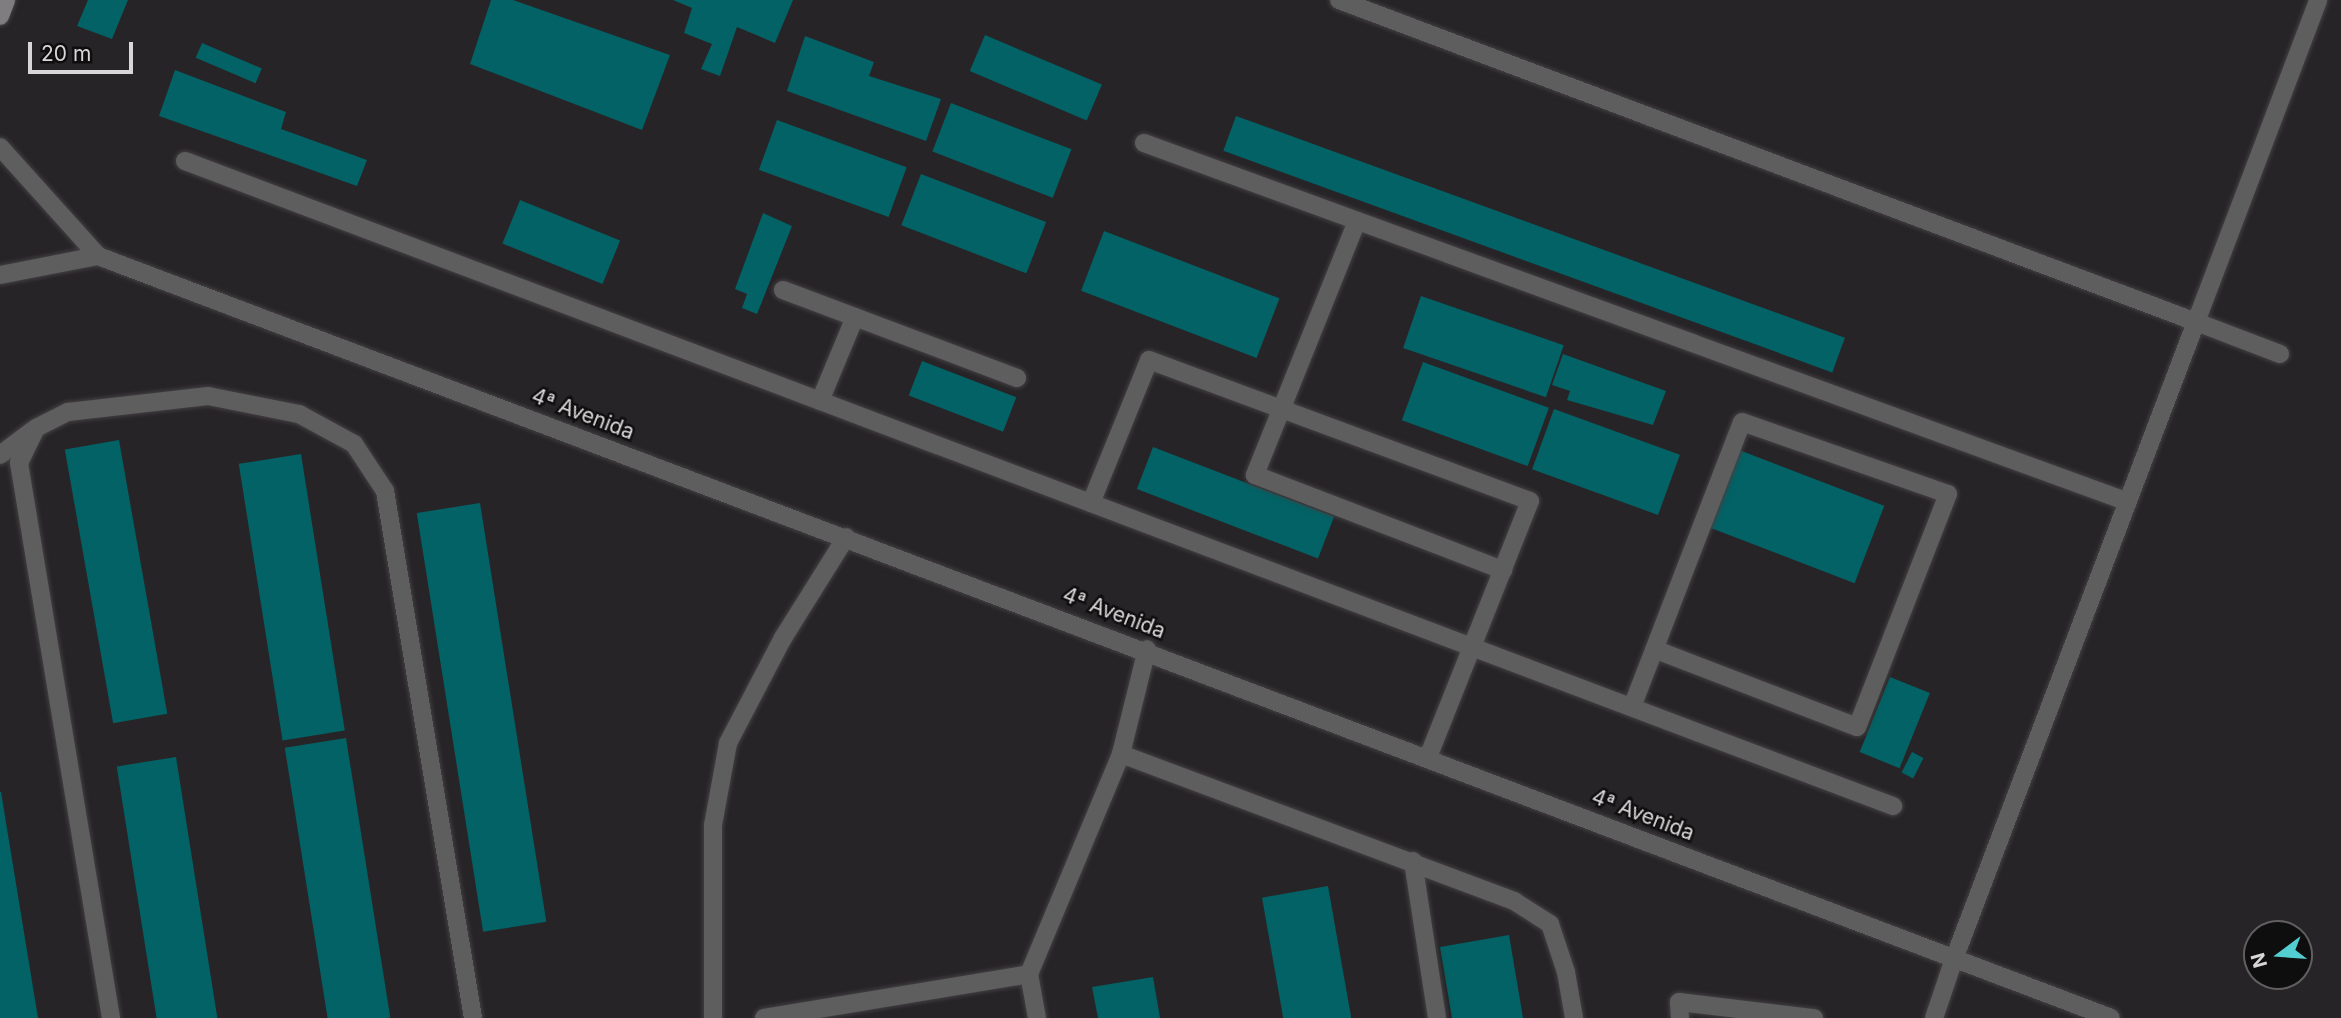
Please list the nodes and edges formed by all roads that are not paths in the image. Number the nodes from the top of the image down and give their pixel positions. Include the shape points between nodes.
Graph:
1 (6, 0) edge
2 (1339, 0) edge
3 (2318, 0) edge
4 (0, 16) edge
5 (1144, 143) dead end
6 (0, 147) edge
7 (185, 161) dead end
8 (1357, 221) junction
9 (98, 256) junction
10 (0, 275) edge
11 (783, 290) dead end
12 (855, 317) junction
13 (2196, 322) junction
14 (2280, 354) dead end
15 (1017, 378) dead end
16 (820, 401) junction
17 (1282, 409) junction
18 (36, 428) junction
19 (0, 455) edge
20 (2128, 502) junction
21 (1091, 503) junction
22 (846, 537) junction
23 (1503, 570) junction
24 (1472, 647) junction
25 (1147, 649) junction
26 (1654, 649) junction
27 (1632, 707) junction
28 (1121, 754) junction
29 (1429, 757) junction
30 (1893, 806) dead end
31 (1413, 860) junction
32 (1954, 958) junction
33 (1029, 974) junction
34 (111, 1018) edge
35 (473, 1018) edge
36 (713, 1018) edge
37 (764, 1018) edge
38 (1037, 1018) edge
39 (1437, 1018) edge
40 (1574, 1018) edge
41 (1680, 1018) edge
42 (1814, 1018) edge
43 (1934, 1018) edge
44 (2111, 1018) edge

1 - 4 main road
2 - 13 street
3 - 13 street
5 - 8 street
6 - 9 street
7 - 16 street
8 - 17 street
8 - 20 street
9 - 10 street
9 - 22 street, 4ª Avenida
11 - 12 street
12 - 15 street
12 - 16 street
13 - 14 street
13 - 20 street
16 - 21 street
17 - 21 street via 1149,360
17 - 23 street via 1255,475
17 - 23 street via 1530,501
18 - 19 street
18 - 34 street via 19,463
18 - 35 street via 68,412 208,396 299,414 354,444 385,491
20 - 32 street
21 - 24 street
22 - 25 street, 4ª Avenida
22 - 36 street via 783,638 728,743 713,825
23 - 24 street
24 - 27 street
24 - 29 street
25 - 28 street
25 - 29 street, 4ª Avenida
26 - 26 street via 1857,727 1948,494 1742,422
26 - 27 street
27 - 30 street
28 - 31 street
28 - 33 street
29 - 32 street, 4ª Avenida
31 - 39 street
31 - 40 street via 1514,901 1550,924 1566,972
32 - 43 street
32 - 44 street, 4ª Avenida
33 - 37 street
33 - 38 street
41 - 42 street via 1679,1002

